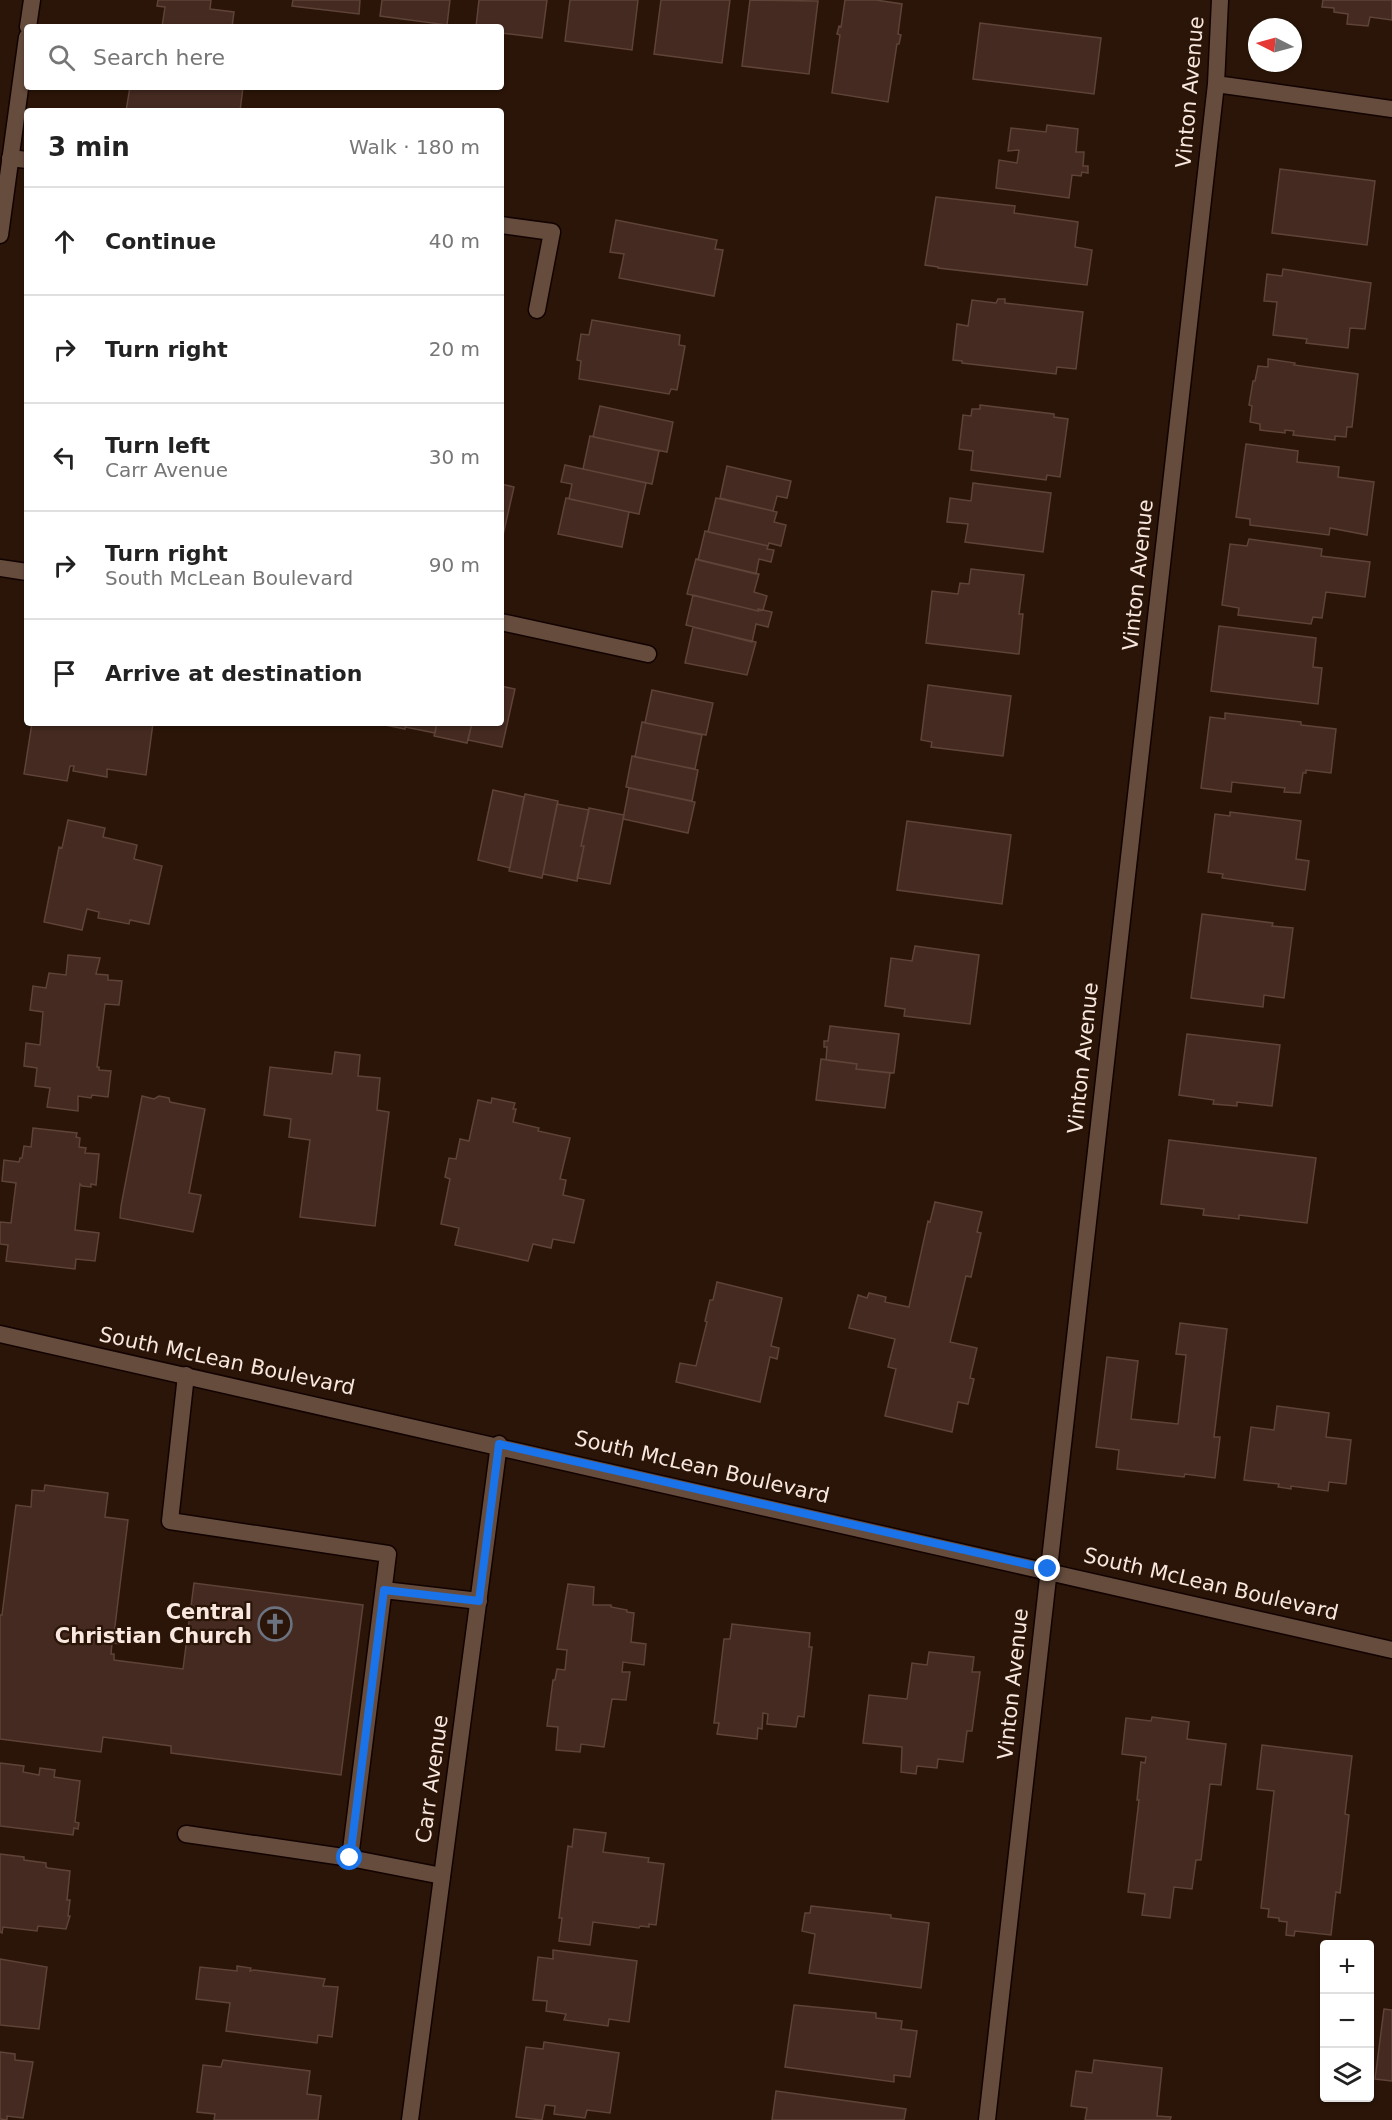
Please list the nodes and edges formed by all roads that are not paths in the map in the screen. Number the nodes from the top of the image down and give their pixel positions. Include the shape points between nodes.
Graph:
1 (32, 0) edge
2 (1220, 0) edge
3 (28, 24) edge
4 (24, 58) edge
5 (1216, 84) junction
6 (1392, 109) edge
7 (10, 158) junction
8 (24, 160) edge
9 (504, 225) edge
10 (0, 235) edge
11 (537, 310) dead end
12 (0, 568) edge
13 (24, 572) edge
14 (504, 623) edge
15 (648, 654) dead end
16 (0, 1334) edge
17 (186, 1375) junction
18 (499, 1444) junction
19 (1048, 1569) junction
20 (384, 1590) junction
21 (479, 1601) junction
22 (1392, 1650) edge
23 (186, 1834) dead end
24 (350, 1858) junction
25 (442, 1876) junction
26 (410, 2120) edge
27 (987, 2120) edge

1 - 3 street
2 - 5 street, Vinton Avenue
4 - 7 street
5 - 6 street
5 - 19 street, Vinton Avenue
7 - 8 street
7 - 10 street
9 - 11 street via 552,232
12 - 13 street
14 - 15 street
16 - 17 street, South McLean Boulevard
17 - 18 street, South McLean Boulevard
17 - 20 street via 170,1521 388,1554
18 - 19 street, South McLean Boulevard
18 - 21 street, Carr Avenue
19 - 22 street, South McLean Boulevard
19 - 27 street, Vinton Avenue
20 - 21 street
20 - 24 street
21 - 25 street, Carr Avenue
23 - 24 street
24 - 25 street
25 - 26 street, Carr Avenue

